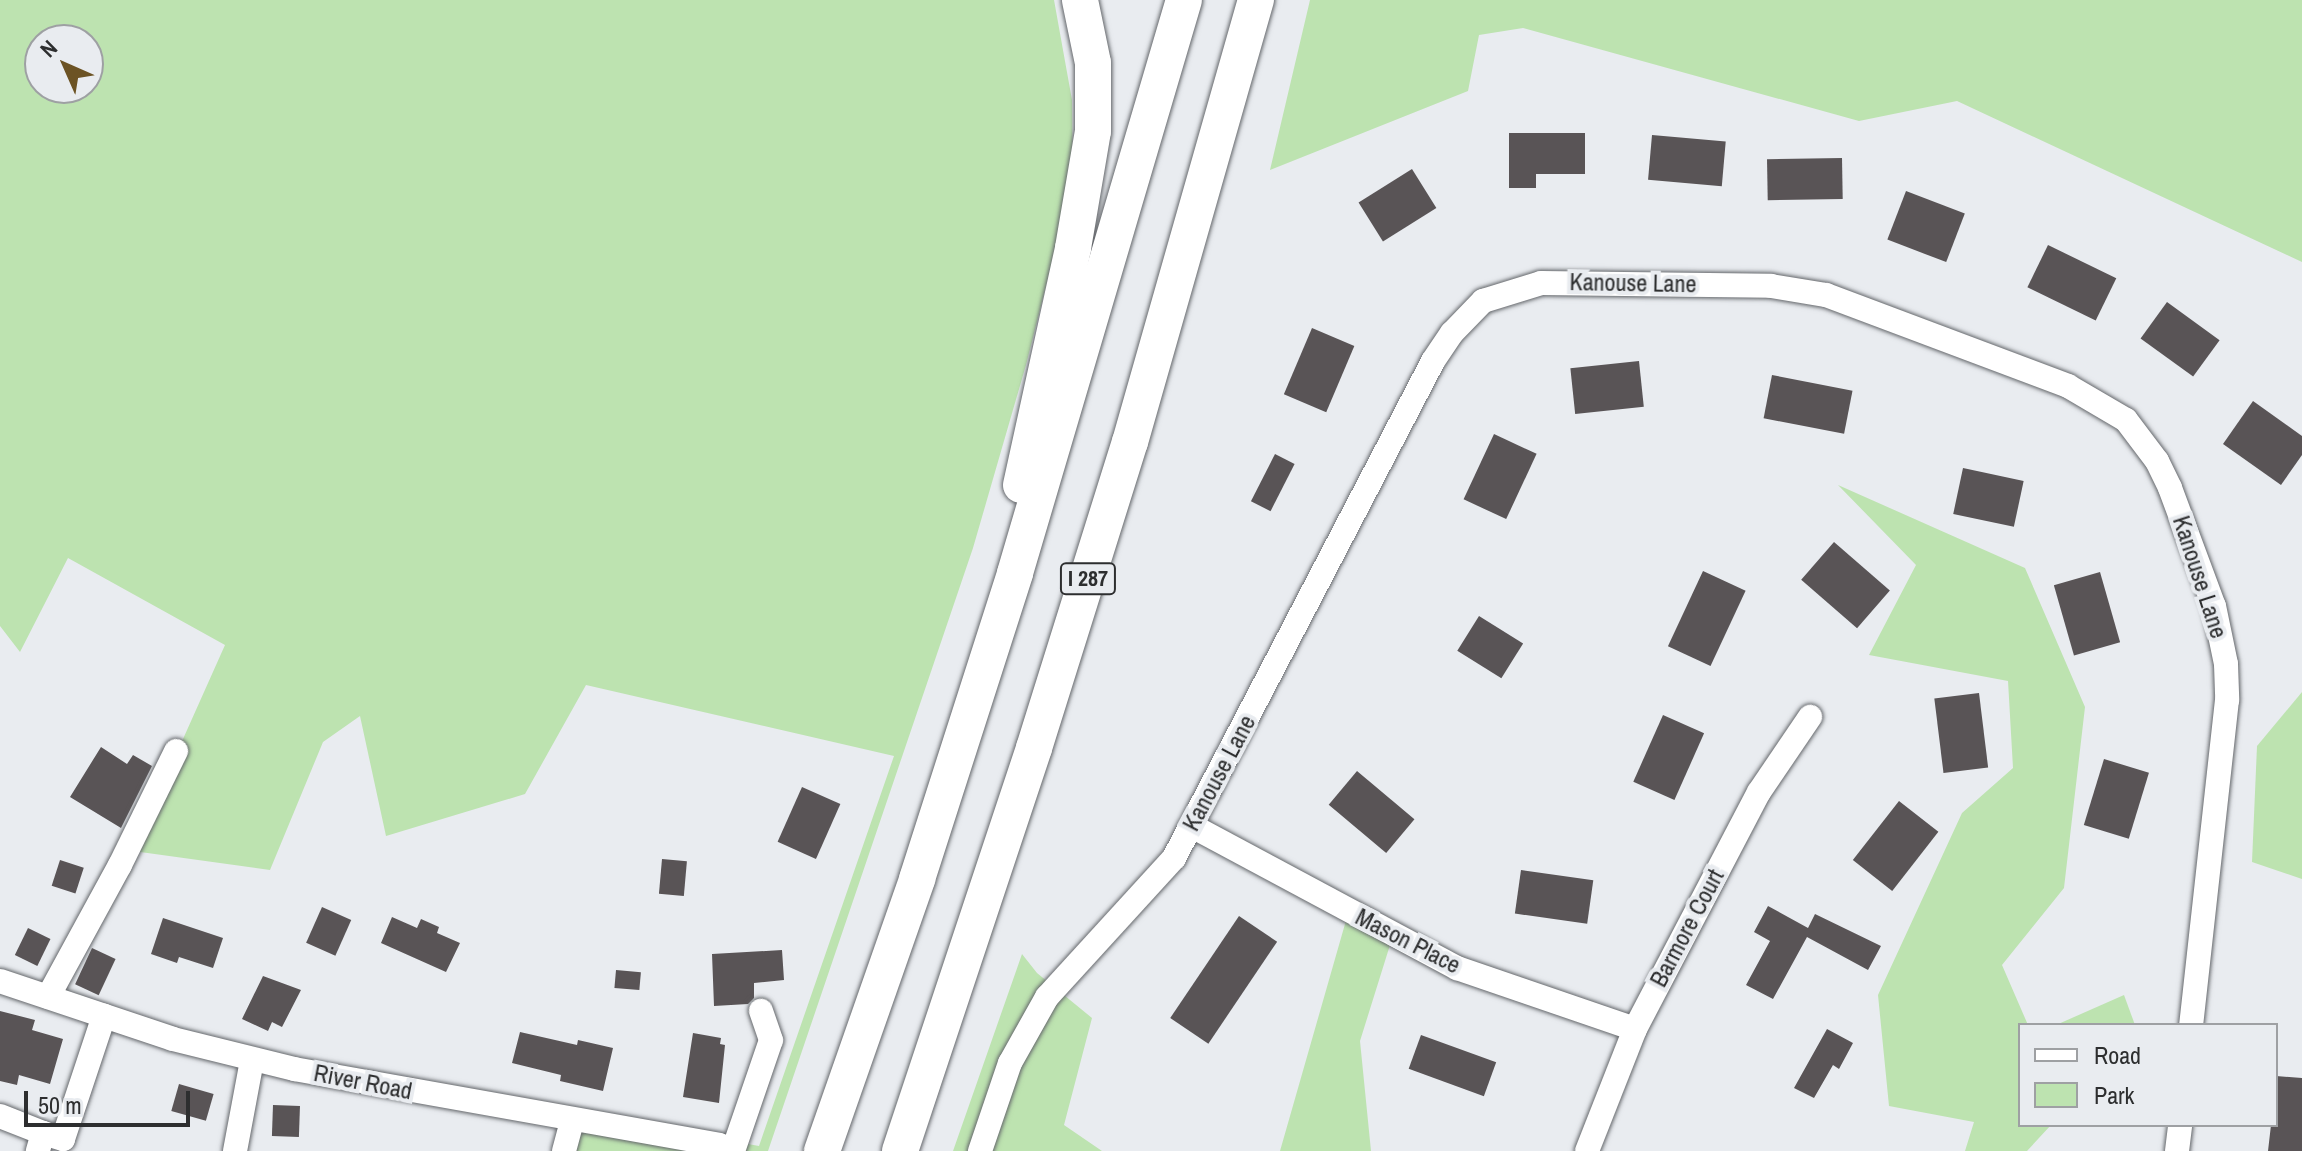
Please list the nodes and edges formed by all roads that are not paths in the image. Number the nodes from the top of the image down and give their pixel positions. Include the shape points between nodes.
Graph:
1 (1080, 0) edge
2 (1184, 0) edge
3 (1256, 0) edge
4 (1810, 717) dead end
5 (967, 727) junction
6 (176, 751) dead end
7 (1192, 826) junction
8 (0, 981) edge
9 (48, 997) junction
10 (761, 1011) dead end
11 (104, 1016) junction
12 (2191, 1023) edge
13 (1635, 1029) junction
14 (252, 1060) junction
15 (0, 1116) edge
16 (572, 1121) junction
17 (2180, 1127) edge
18 (40, 1142) edge
19 (824, 1146) edge
20 (235, 1151) edge
21 (564, 1151) edge
22 (733, 1151) edge
23 (900, 1151) edge
24 (980, 1151) edge
25 (1587, 1151) edge
26 (2177, 1151) edge

1 - 5 highway via 1095,96 1086,176
2 - 5 highway
3 - 23 highway, I 287 via 1121,473
4 - 13 street, Barmore Court via 1759,792
5 - 19 highway
6 - 9 street
7 - 12 street, Kanouse Lane via 1433,361 1483,301 1515,288 1568,281 1771,286 1826,295 2086,394 2126,420 2157,461 2214,606 2226,664 2227,700
7 - 13 street, Mason Place via 1457,968
7 - 24 street, Kanouse Lane via 1145,894 1047,997 1010,1063
8 - 9 street, River Road
9 - 11 street, River Road
10 - 22 street via 771,1040
11 - 14 street, River Road
11 - 18 street via 63,1139
13 - 25 street, Barmore Court
14 - 16 street, River Road
14 - 20 street
15 - 18 street
16 - 21 street
16 - 22 street, River Road
17 - 26 street

